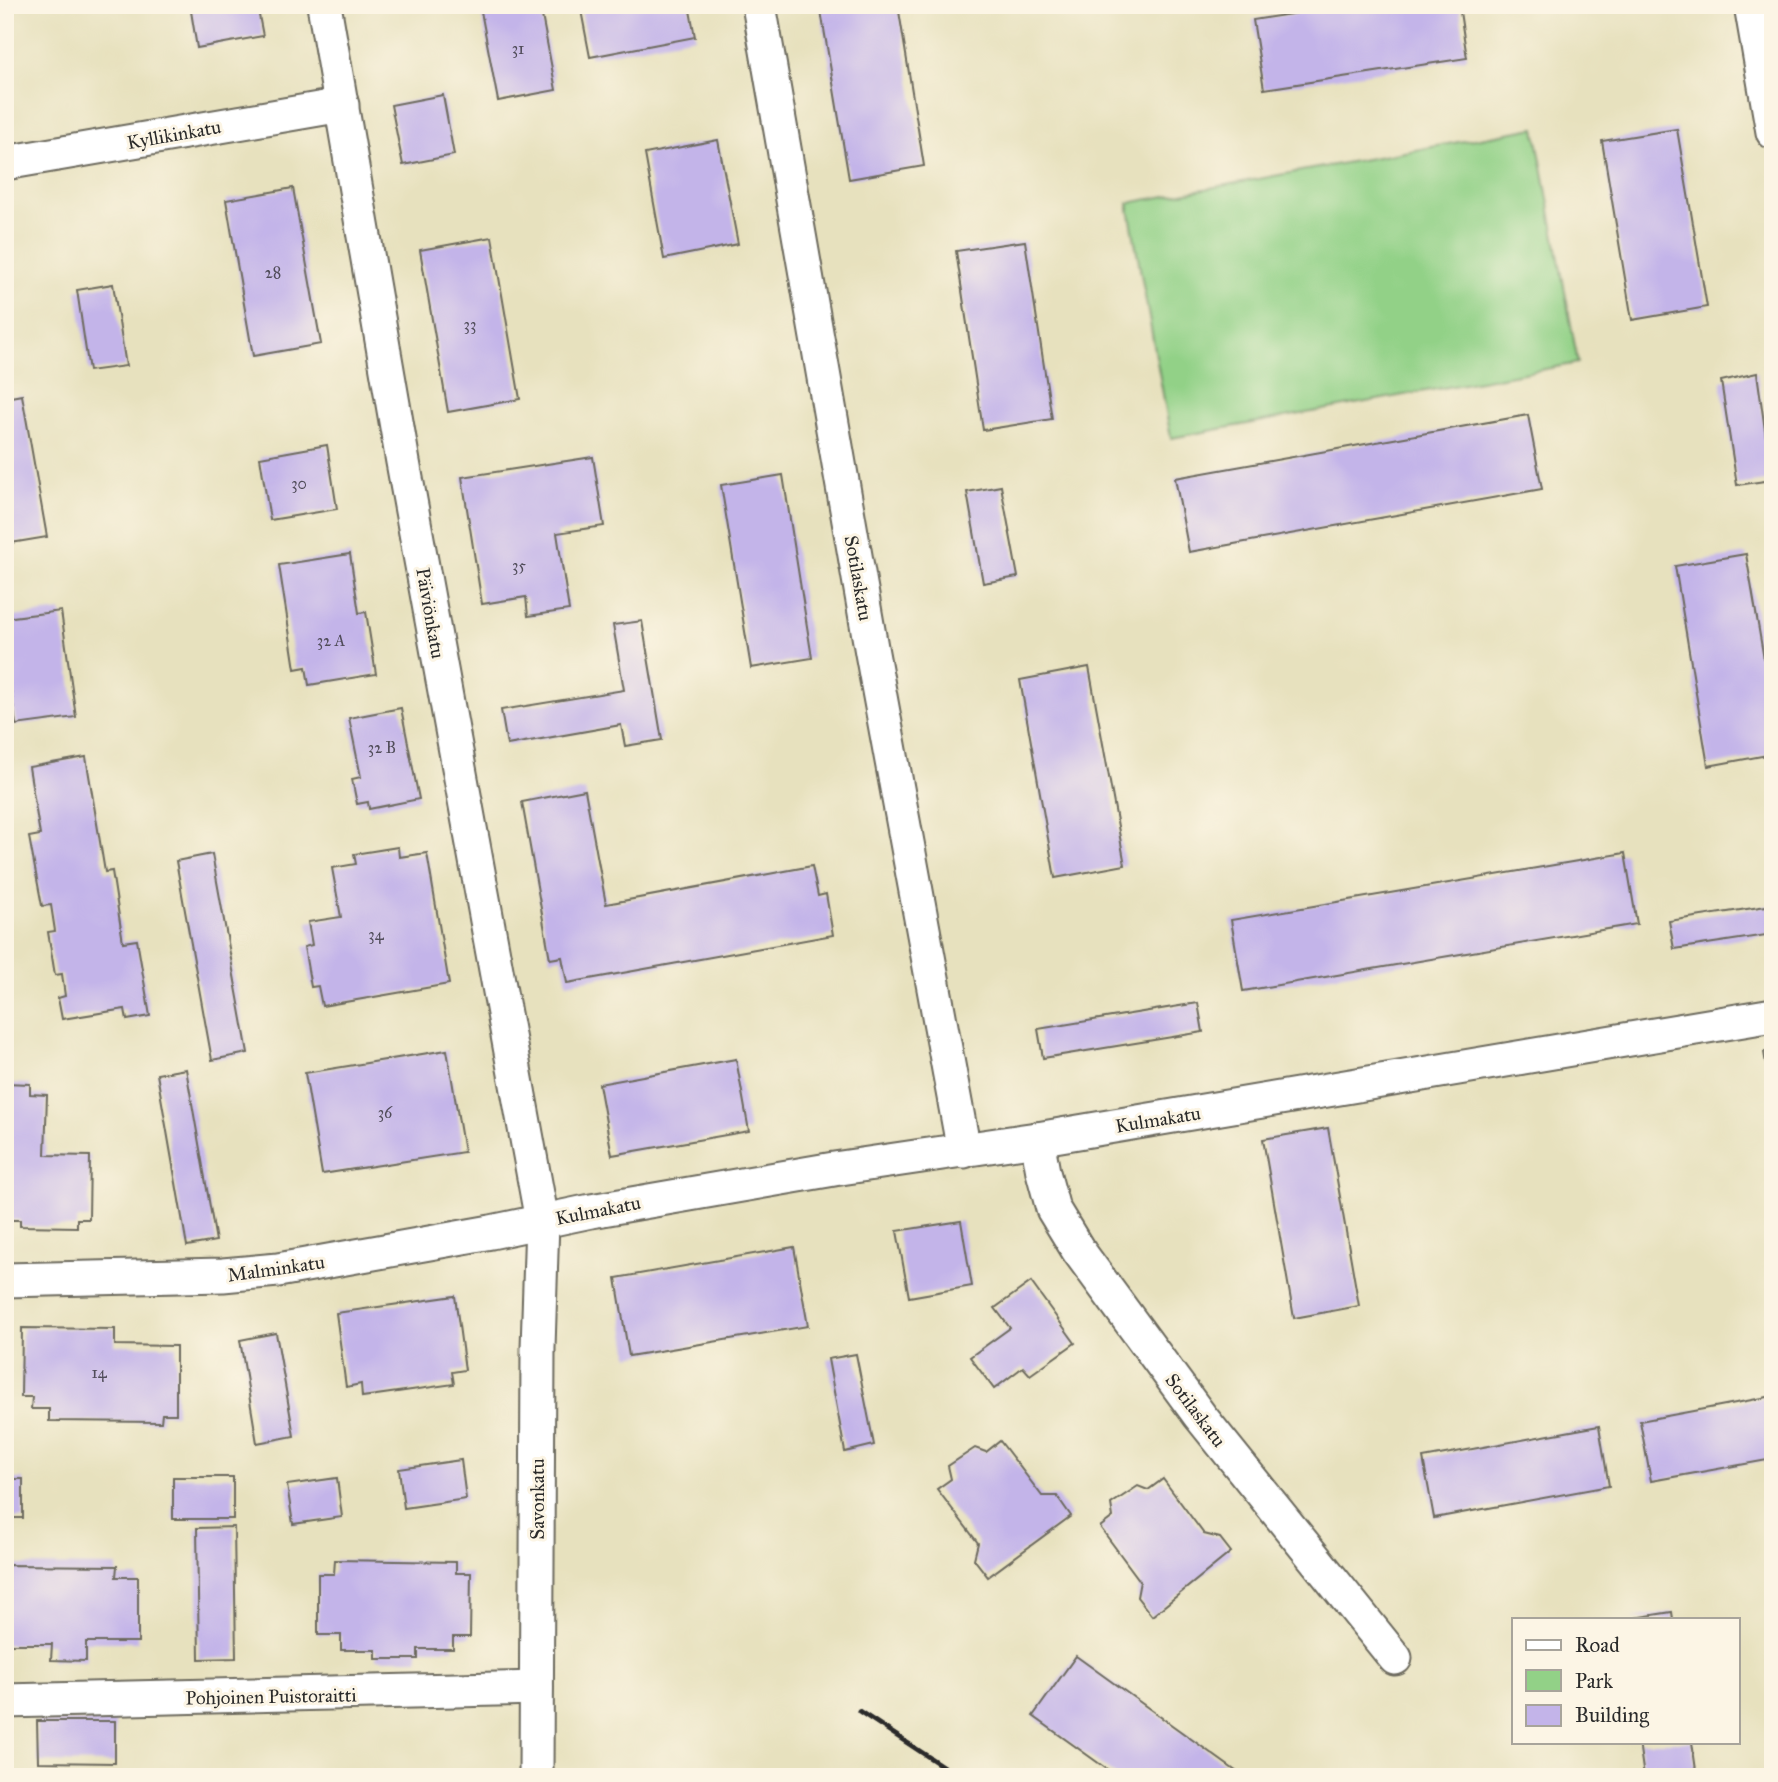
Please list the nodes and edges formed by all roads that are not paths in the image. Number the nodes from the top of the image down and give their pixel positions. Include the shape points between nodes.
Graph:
1 (324, 5) edge
2 (759, 5) edge
3 (1751, 5) edge
4 (342, 105) junction
5 (1773, 132) edge
6 (5, 163) edge
7 (1773, 1015) edge
8 (1037, 1139) junction
9 (964, 1151) junction
10 (542, 1221) junction
11 (5, 1280) edge
12 (1395, 1658) dead end
13 (536, 1688) junction
14 (5, 1701) edge
15 (536, 1777) edge

1 - 4 street, Päiviönkatu
2 - 9 street, Sotilaskatu
3 - 5 street
4 - 6 street, Kyllikinkatu
4 - 10 street, Päiviönkatu via 402,462
7 - 8 street, Kulmakatu
8 - 9 street, Kulmakatu
8 - 12 street, Sotilaskatu via 1053,1209 1078,1250 1200,1416
9 - 10 street, Kulmakatu via 834,1169
10 - 11 street, Malminkatu via 264,1271
10 - 13 street, Savonkatu
13 - 14 street, Pohjoinen Puistoraitti
13 - 15 street, Savonkatu

